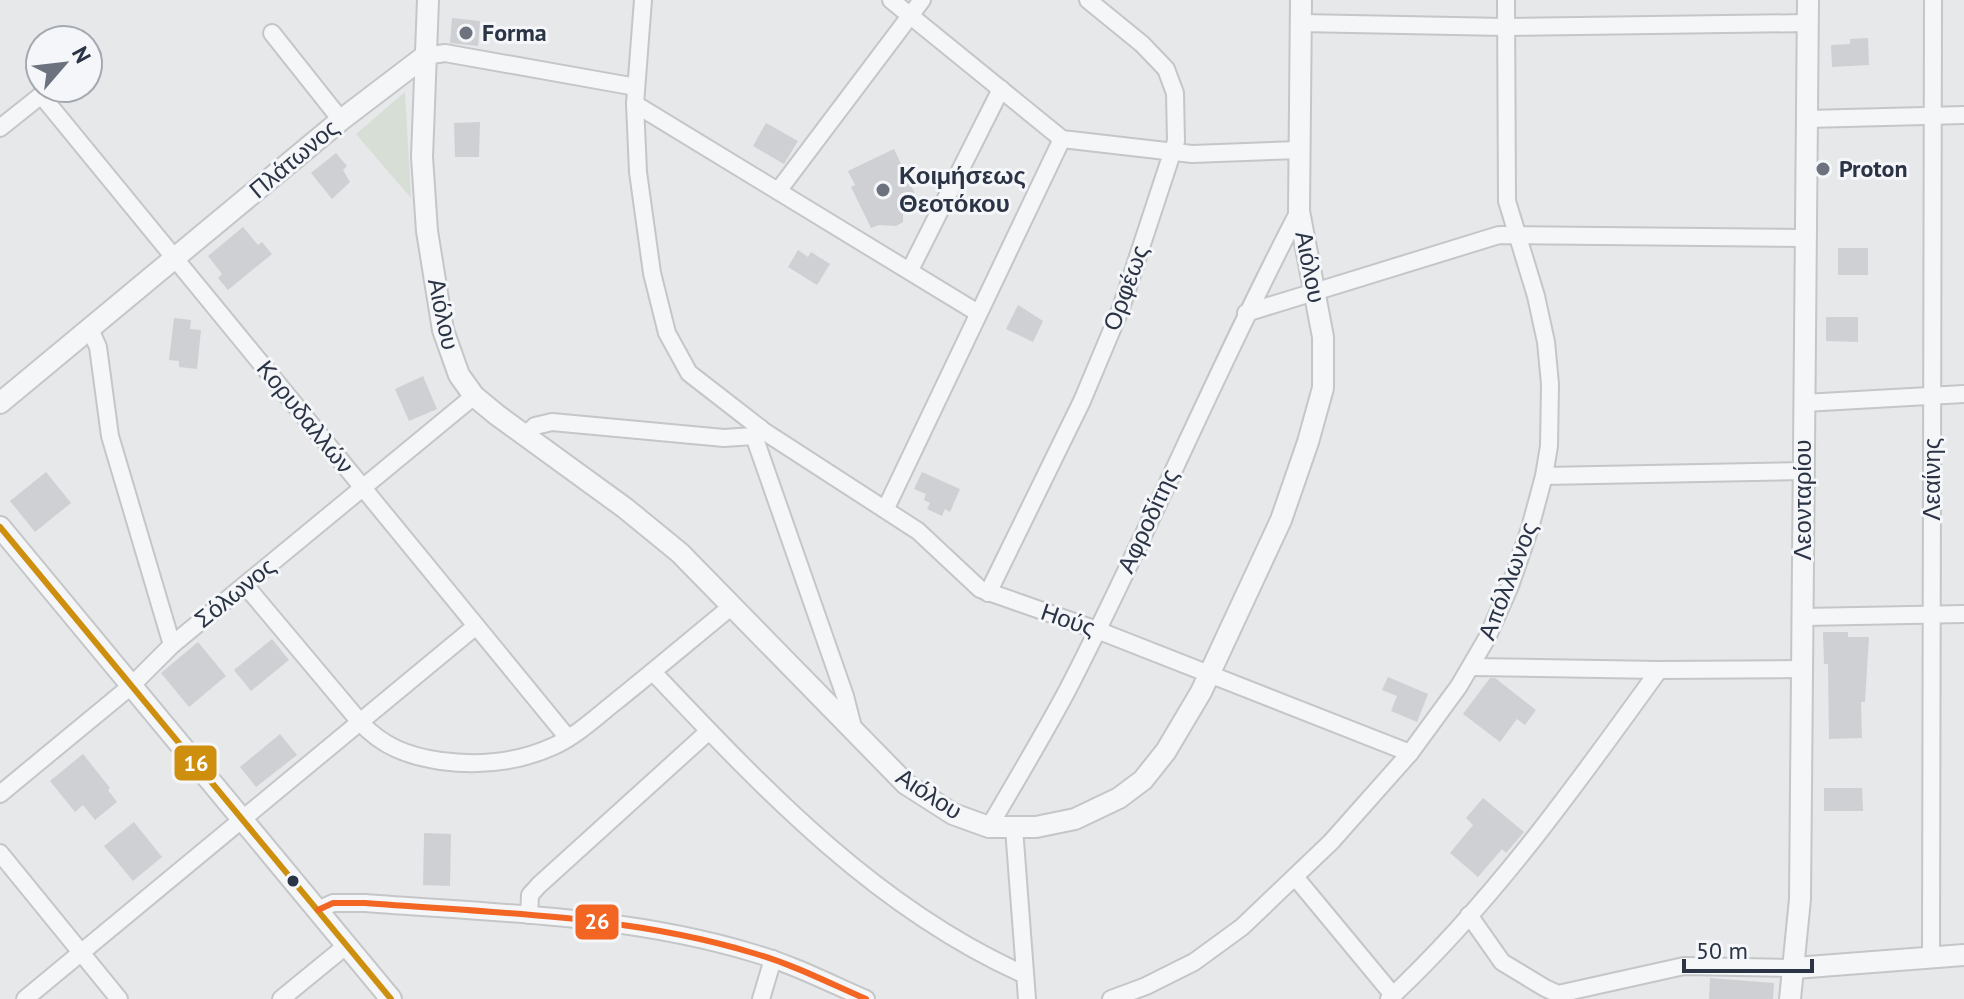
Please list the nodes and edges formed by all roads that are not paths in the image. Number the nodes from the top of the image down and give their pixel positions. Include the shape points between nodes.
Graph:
1 (428, 0) edge
2 (643, 0) edge
3 (891, 0) edge
4 (922, 0) edge
5 (1088, 0) edge
6 (1506, 0) edge
7 (1808, 0) edge
8 (1933, 0) edge
9 (1297, 8) edge
10 (910, 15) junction
11 (1808, 23) junction
12 (1505, 27) junction
13 (272, 33) dead end
14 (425, 56) junction
15 (1001, 89) junction
16 (635, 95) junction
17 (30, 104) edge
18 (56, 104) edge
19 (1964, 115) edge
20 (1932, 116) junction
21 (1807, 119) junction
22 (341, 120) junction
23 (0, 128) edge
24 (1062, 139) junction
25 (1300, 150) junction
26 (1174, 152) junction
27 (778, 191) junction
28 (1299, 211) junction
29 (1516, 234) junction
30 (1805, 238) junction
31 (175, 258) junction
32 (910, 270) junction
33 (1315, 291) junction
34 (978, 313) junction
35 (1246, 313) junction
36 (90, 329) junction
37 (1964, 394) edge
38 (474, 396) junction
39 (1932, 396) junction
40 (0, 403) edge
41 (1804, 403) junction
42 (757, 432) junction
43 (525, 436) junction
44 (1803, 471) junction
45 (1544, 476) junction
46 (363, 488) junction
47 (886, 508) junction
48 (0, 527) edge
49 (245, 585) junction
50 (988, 593) junction
51 (732, 606) junction
52 (1964, 614) edge
53 (1931, 615) junction
54 (1803, 617) junction
55 (476, 626) junction
56 (1097, 630) junction
57 (172, 645) junction
58 (1472, 667) junction
59 (1802, 669) junction
60 (1659, 670) junction
61 (653, 672) junction
62 (1209, 673) junction
63 (131, 686) junction
64 (360, 722) junction
65 (709, 731) junction
66 (854, 731) junction
67 (568, 738) junction
68 (1410, 753) junction
69 (0, 794) edge
70 (244, 819) junction
71 (989, 827) junction
72 (1014, 828) junction
73 (0, 853) edge
74 (1296, 878) junction
75 (318, 910) junction
76 (529, 915) junction
77 (1469, 915) junction
78 (347, 945) junction
79 (82, 952) junction
80 (1964, 955) edge
81 (1931, 958) junction
82 (773, 959) junction
83 (1795, 968) junction
84 (1023, 974) junction
85 (1556, 996) edge
86 (1391, 997) edge
87 (25, 999) edge
88 (119, 999) edge
89 (281, 999) edge
90 (391, 999) edge
91 (761, 999) edge
92 (866, 999) edge
93 (1027, 999) edge
94 (1111, 999) edge
95 (1790, 999) edge

1 - 14 street, Αιόλου
2 - 16 street, Ηούς
3 - 10 street
4 - 10 street
5 - 26 street, Ορφέως via 1166,69 1175,93
6 - 12 street, Απόλλωνος
7 - 11 street, Λεονταρίου
8 - 20 street, Λεαίνης
9 - 12 street
9 - 25 street, Αιόλου
10 - 15 street
10 - 27 street
11 - 12 street
11 - 21 street, Λεονταρίου
12 - 29 street, Απόλλωνος via 1507,191
13 - 22 street
14 - 16 street via 445,53
14 - 22 street, Πλάτωνος
14 - 38 street, Αιόλου via 422,157 427,231 447,346
15 - 24 street
15 - 32 street
16 - 27 street
16 - 42 street, Ηούς via 642,201 667,333 689,373
17 - 23 street
18 - 31 street, Κορυδαλλών
19 - 20 street
20 - 21 street
20 - 39 street, Λεαίνης
21 - 30 street, Λεονταρίου
22 - 31 street, Πλάτωνος
24 - 26 street
24 - 34 street
25 - 26 street
25 - 28 street, Αιόλου
26 - 50 street, Ορφέως via 1121,308 1082,401
27 - 32 street
28 - 33 street, Αιόλου
28 - 35 street, Αφροδίτης
29 - 30 street
29 - 33 street
29 - 45 street, Απόλλωνος via 1548,359
30 - 41 street, Λεονταρίου
31 - 36 street, Πλάτωνος
31 - 46 street, Κορυδαλλών
32 - 34 street
33 - 35 street
33 - 62 street, Αιόλου via 1323,337 1323,388 1312,429 1281,520
34 - 47 street
35 - 56 street, Αφροδίτης
36 - 40 street, Πλάτωνος
36 - 57 street via 98,347 110,436
37 - 39 street
38 - 43 street, Αιόλου
38 - 46 street, Σόλωνος
39 - 41 street
39 - 53 street, Λεαίνης
41 - 44 street, Λεονταρίου
42 - 43 street via 724,438 552,422 535,426
42 - 47 street, Ηούς
42 - 66 street
43 - 51 street, Αιόλου via 657,532
44 - 45 street
44 - 54 street, Λεονταρίου
45 - 58 street, Απόλλωνος via 1510,586
46 - 49 street, Σόλωνος
46 - 55 street, Κορυδαλλών
47 - 50 street, Ηούς
48 - 63 street
49 - 57 street, Σόλωνος
49 - 64 street
50 - 56 street, Ηούς
51 - 61 street
51 - 66 street, Αιόλου
52 - 53 street
53 - 54 street
53 - 81 street, Λεαίνης
54 - 59 street, Λεονταρίου
55 - 64 street
55 - 67 street, Κορυδαλλών
56 - 62 street, Ηούς
56 - 71 street, Αφροδίτης
57 - 63 street, Σόλωνος
58 - 60 street
58 - 68 street, Απόλλωνος
59 - 60 street
59 - 83 street, Λεονταρίου
60 - 77 street via 1545,827
61 - 65 street
61 - 67 street
62 - 68 street, Ηούς
62 - 72 street, Αιόλου via 1166,751 1135,787 1075,819
63 - 69 street, Σόλωνος
63 - 70 street
64 - 67 street via 395,750 455,762 512,760
64 - 70 street
65 - 76 street via 539,885 530,895
65 - 84 street via 803,825 868,880 958,940
66 - 71 street, Αιόλου via 920,794
68 - 74 street, Απόλλωνος
70 - 75 street
70 - 79 street
71 - 72 street, Αιόλου
72 - 84 street
73 - 79 street
74 - 86 street
74 - 94 street, Απόλλωνος via 1194,962
75 - 76 street via 344,901
75 - 78 street
76 - 82 street via 647,931
77 - 85 street via 1502,962
77 - 86 street
78 - 89 street
78 - 90 street
79 - 87 street
79 - 88 street
80 - 81 street
81 - 83 street
82 - 91 street
82 - 92 street
83 - 85 street via 1684,966
83 - 95 street, Λεονταρίου
84 - 93 street

